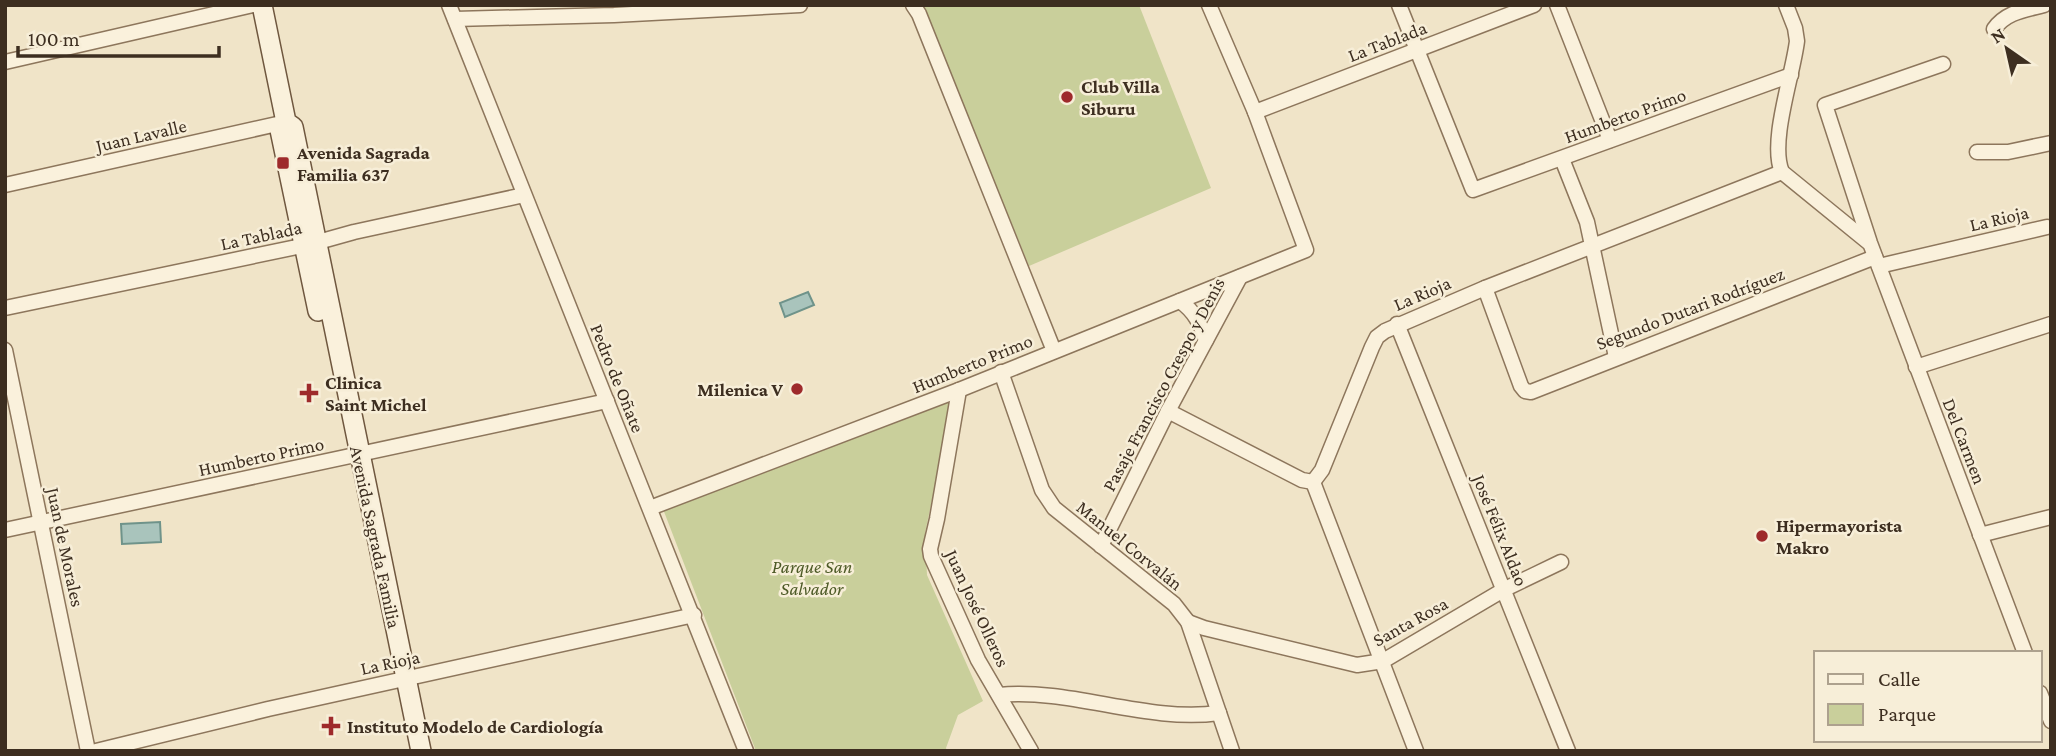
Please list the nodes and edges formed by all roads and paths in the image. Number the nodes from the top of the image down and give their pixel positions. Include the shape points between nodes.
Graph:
1 (253, 5) edge
2 (262, 5) edge
3 (800, 5) edge
4 (913, 5) edge
5 (1209, 5) edge
6 (1399, 5) edge
7 (1534, 5) edge
8 (1557, 5) edge
9 (1786, 5) edge
10 (2044, 5) edge
11 (777, 6) edge
12 (453, 10) edge
13 (612, 10) edge
14 (1994, 29) dead end
15 (1418, 50) junction
16 (5, 62) edge
17 (1943, 64) dead end
18 (1791, 75) junction
19 (1255, 112) junction
20 (286, 122) junction
21 (1610, 140) junction
22 (2051, 143) edge
23 (1977, 152) dead end
24 (1562, 159) junction
25 (1782, 172) junction
26 (5, 185) edge
27 (524, 195) junction
28 (2047, 226) dead end
29 (311, 244) junction
30 (1594, 245) junction
31 (1874, 255) junction
32 (1240, 277) junction
33 (1485, 288) junction
34 (1180, 301) junction
35 (5, 308) edge
36 (1397, 324) junction
37 (2051, 324) edge
38 (1206, 340) junction
39 (5, 350) edge
40 (1054, 351) junction
41 (1616, 357) junction
42 (1916, 367) junction
43 (1000, 372) junction
44 (959, 390) junction
45 (607, 401) junction
46 (1168, 411) junction
47 (354, 456) junction
48 (1312, 482) junction
49 (650, 508) junction
50 (2051, 517) edge
51 (41, 522) junction
52 (5, 530) edge
53 (1980, 535) junction
54 (1101, 547) junction
55 (1561, 562) dead end
56 (1505, 589) junction
57 (694, 615) junction
58 (1188, 622) junction
59 (2024, 651) edge
60 (1383, 661) junction
61 (400, 680) junction
62 (999, 695) junction
63 (2045, 700) edge
64 (1219, 713) junction
65 (2051, 721) edge
66 (88, 751) edge
67 (96, 751) edge
68 (409, 751) edge
69 (421, 751) edge
70 (746, 751) edge
71 (1031, 751) edge
72 (1232, 751) edge
73 (1416, 751) edge
74 (1568, 751) edge

1 - 16 street
2 - 20 main road, Avenida Sagrada Familia
3 - 11 street
4 - 40 street
5 - 19 street
6 - 15 street
7 - 15 street, La Tablada
8 - 21 street
9 - 18 street via 1797,41
10 - 14 street via 2012,13
11 - 13 street
12 - 13 street
12 - 27 street, Pedro de Oñate
15 - 19 street, La Tablada
15 - 24 street, Humberto Primo via 1473,191
17 - 31 street, Del Carmen via 1825,105
18 - 21 street, Humberto Primo
18 - 25 street via 1778,141
19 - 32 street, Humberto Primo via 1306,250
20 - 26 street, Juan Lavalle
20 - 29 main road, Avenida Sagrada Familia via 293,127
21 - 24 street, Humberto Primo
22 - 23 street via 2008,152
24 - 30 street
25 - 30 street, La Rioja
25 - 31 street
27 - 29 street, La Tablada
27 - 45 street, Pedro de Oñate
28 - 31 street, La Rioja
29 - 35 street, La Tablada
29 - 47 main road, Avenida Sagrada Familia
30 - 33 street, La Rioja
30 - 41 street
31 - 41 street, Segundo Dutari Rodríguez
31 - 42 street, Del Carmen
32 - 34 street, Humberto Primo
32 - 38 street, Pasaje Francisco Crespo y Denis
33 - 36 street, La Rioja
33 - 41 street, Segundo Dutari Rodríguez via 1525,391
34 - 38 street via 1200,322
34 - 40 street, Humberto Primo
36 - 48 street, La Rioja via 1377,337 1322,470
36 - 56 street, José Félix Aldao
37 - 42 street
38 - 46 street, Pasaje Francisco Crespo y Denis
39 - 51 street, Juan de Morales
40 - 43 street, Humberto Primo
42 - 53 street, Del Carmen
43 - 44 street, Humberto Primo
43 - 54 street, Manuel Corvalán via 1046,498
44 - 49 street, Humberto Primo
44 - 62 street, Juan José Olleros via 930,549 978,660
45 - 47 street, Humberto Primo
45 - 49 street, Pedro de Oñate
46 - 48 street
46 - 54 street, Pasaje Francisco Crespo y Denis
47 - 51 street, Humberto Primo
47 - 61 main road, Avenida Sagrada Familia
48 - 60 street
49 - 57 street, Pedro de Oñate
50 - 53 street
51 - 52 street, Humberto Primo
51 - 66 street, Juan de Morales
53 - 59 street, Del Carmen
54 - 58 street, Manuel Corvalán via 1174,604
55 - 56 street, Santa Rosa
56 - 60 street, Santa Rosa
56 - 74 street, José Félix Aldao
57 - 61 street, La Rioja
57 - 70 street, Pedro de Oñate
58 - 60 street, Santa Rosa via 1357,665
58 - 64 street, Manuel Corvalán
60 - 73 street
61 - 67 street, La Rioja
61 - 68 main road, Avenida Sagrada Familia
61 - 69 main road, Avenida Sagrada Familia
62 - 64 street via 1028,693 1191,716
62 - 71 street, Juan José Olleros
63 - 65 street
64 - 72 street, Manuel Corvalán

